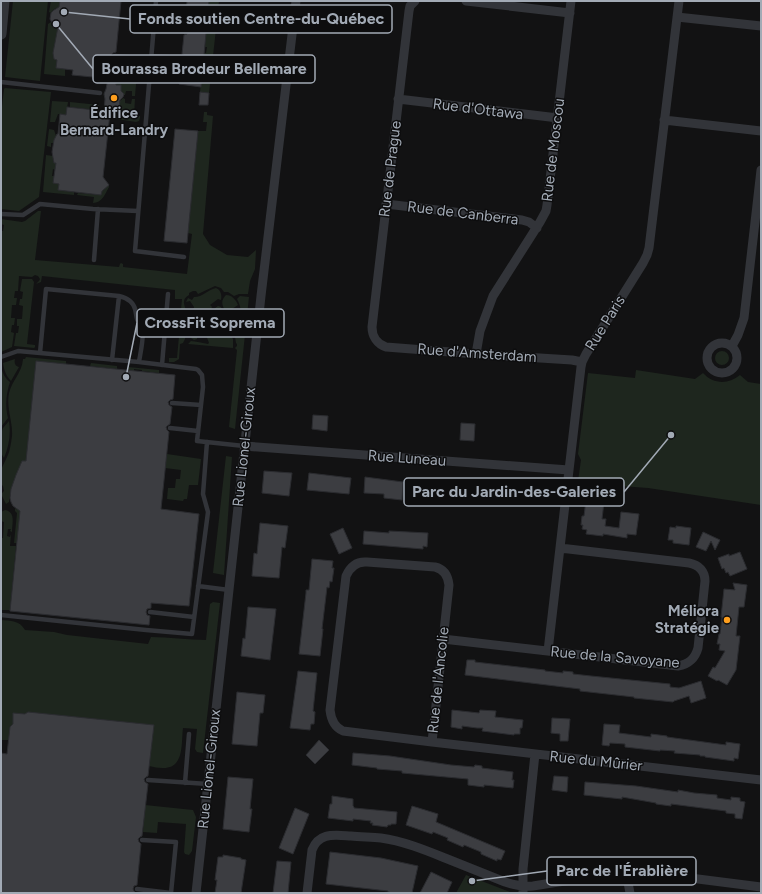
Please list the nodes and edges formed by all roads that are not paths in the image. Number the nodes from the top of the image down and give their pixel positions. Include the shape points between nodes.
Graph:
1 (4, 1) edge
2 (156, 1) edge
3 (296, 1) edge
4 (414, 1) edge
5 (466, 1) edge
6 (571, 1) edge
7 (679, 1) edge
8 (570, 13) junction
9 (677, 17) junction
10 (761, 26) edge
11 (154, 28) junction
12 (184, 31) dead end
13 (1, 34) edge
14 (116, 56) dead end
15 (151, 58) junction
16 (182, 58) dead end
17 (1, 82) edge
18 (100, 93) dead end
19 (398, 99) junction
20 (558, 118) junction
21 (664, 120) junction
22 (761, 131) edge
23 (761, 170) edge
24 (386, 204) junction
25 (98, 209) junction
26 (138, 211) junction
27 (1, 214) edge
28 (537, 228) junction
29 (184, 256) dead end
30 (94, 260) dead end
31 (168, 294) dead end
32 (119, 296) junction
33 (375, 339) joint
34 (732, 346) dead end
35 (40, 353) junction
36 (476, 354) junction
37 (1, 357) edge
38 (112, 360) junction
39 (139, 362) junction
40 (582, 362) junction
41 (162, 365) junction
42 (172, 403) dead end
43 (202, 405) junction
44 (170, 428) dead end
45 (198, 431) junction
46 (207, 442) junction
47 (244, 446) junction
48 (569, 470) junction
49 (560, 548) junction
50 (198, 586) junction
51 (229, 590) junction
52 (150, 612) dead end
53 (1, 615) edge
54 (194, 617) junction
55 (443, 639) junction
56 (548, 651) junction
57 (189, 734) dead end
58 (432, 742) junction
59 (536, 754) junction
60 (148, 780) dead end
61 (761, 780) edge
62 (185, 782) junction
63 (208, 784) junction
64 (142, 840) dead end
65 (626, 872) junction
66 (761, 887) edge
67 (137, 890) dead end
68 (523, 890) edge
69 (171, 893) edge
70 (196, 893) edge
71 (307, 893) edge
72 (630, 893) edge

1 - 13 street
2 - 11 lane
3 - 47 street, Rue Lionel-Giroux
4 - 19 street, Rue de Prague via 409,11
5 - 8 street
6 - 8 street, Rue de Moscou
7 - 9 street, Rue Paris
8 - 20 street, Rue de Moscou
9 - 10 street
9 - 21 street, Rue Paris
11 - 12 lane
11 - 15 lane
14 - 15 lane
15 - 16 lane
15 - 26 lane
17 - 18 lane
19 - 20 street, Rue d'Ottawa
19 - 24 street, Rue de Prague
20 - 28 street, Rue de Moscou via 547,205
21 - 22 street
21 - 40 street, Rue Paris via 647,256
23 - 34 street via 744,318
24 - 28 street, Rue de Canberra via 522,220
24 - 33 street, Rue de Prague via 372,327
25 - 26 lane
25 - 27 lane via 40,204 23,215
25 - 30 lane
26 - 29 lane via 135,251
28 - 36 street, Rue de Moscou via 493,296 480,331
31 - 41 lane
32 - 35 lane via 46,289
32 - 38 lane
32 - 39 lane via 131,301 142,328
33 - 36 street, Rue d'Amsterdam via 386,347
35 - 37 lane via 18,351
35 - 38 lane
36 - 40 street, Rue d'Amsterdam
38 - 39 lane
39 - 41 lane
40 - 48 street, Rue Paris
41 - 43 lane via 198,370 203,380
42 - 43 lane
43 - 45 lane
44 - 45 lane
45 - 46 lane via 197,441
46 - 47 lane
46 - 50 lane via 203,494 208,512
47 - 48 street, Rue Luneau
47 - 51 street, Rue Lionel-Giroux
48 - 49 street, Rue Paris
49 - 56 street, Rue Paris
49 - 56 street, Rue de la Savoyane via 694,564 704,572 706,580 698,648 687,664 678,666
50 - 51 lane
50 - 54 lane
51 - 63 street, Rue Lionel-Giroux
52 - 54 lane
53 - 54 lane via 192,634
55 - 56 street, Rue de la Savoyane
55 - 58 street, Rue de l'Ancolie
55 - 58 street, Rue de l'Ancolie via 449,585 442,570 435,567 362,562 354,565 348,572 330,716 342,731
57 - 62 lane
58 - 59 street, Rue du Mûrier
59 - 61 street, Rue du Mûrier
59 - 68 street
60 - 62 lane
62 - 63 lane
63 - 70 street, Rue Lionel-Giroux
64 - 69 lane via 176,842
65 - 66 street
65 - 68 street via 533,886
65 - 72 street
67 - 69 lane
68 - 71 street via 419,848 388,839 330,836 321,838 312,850

